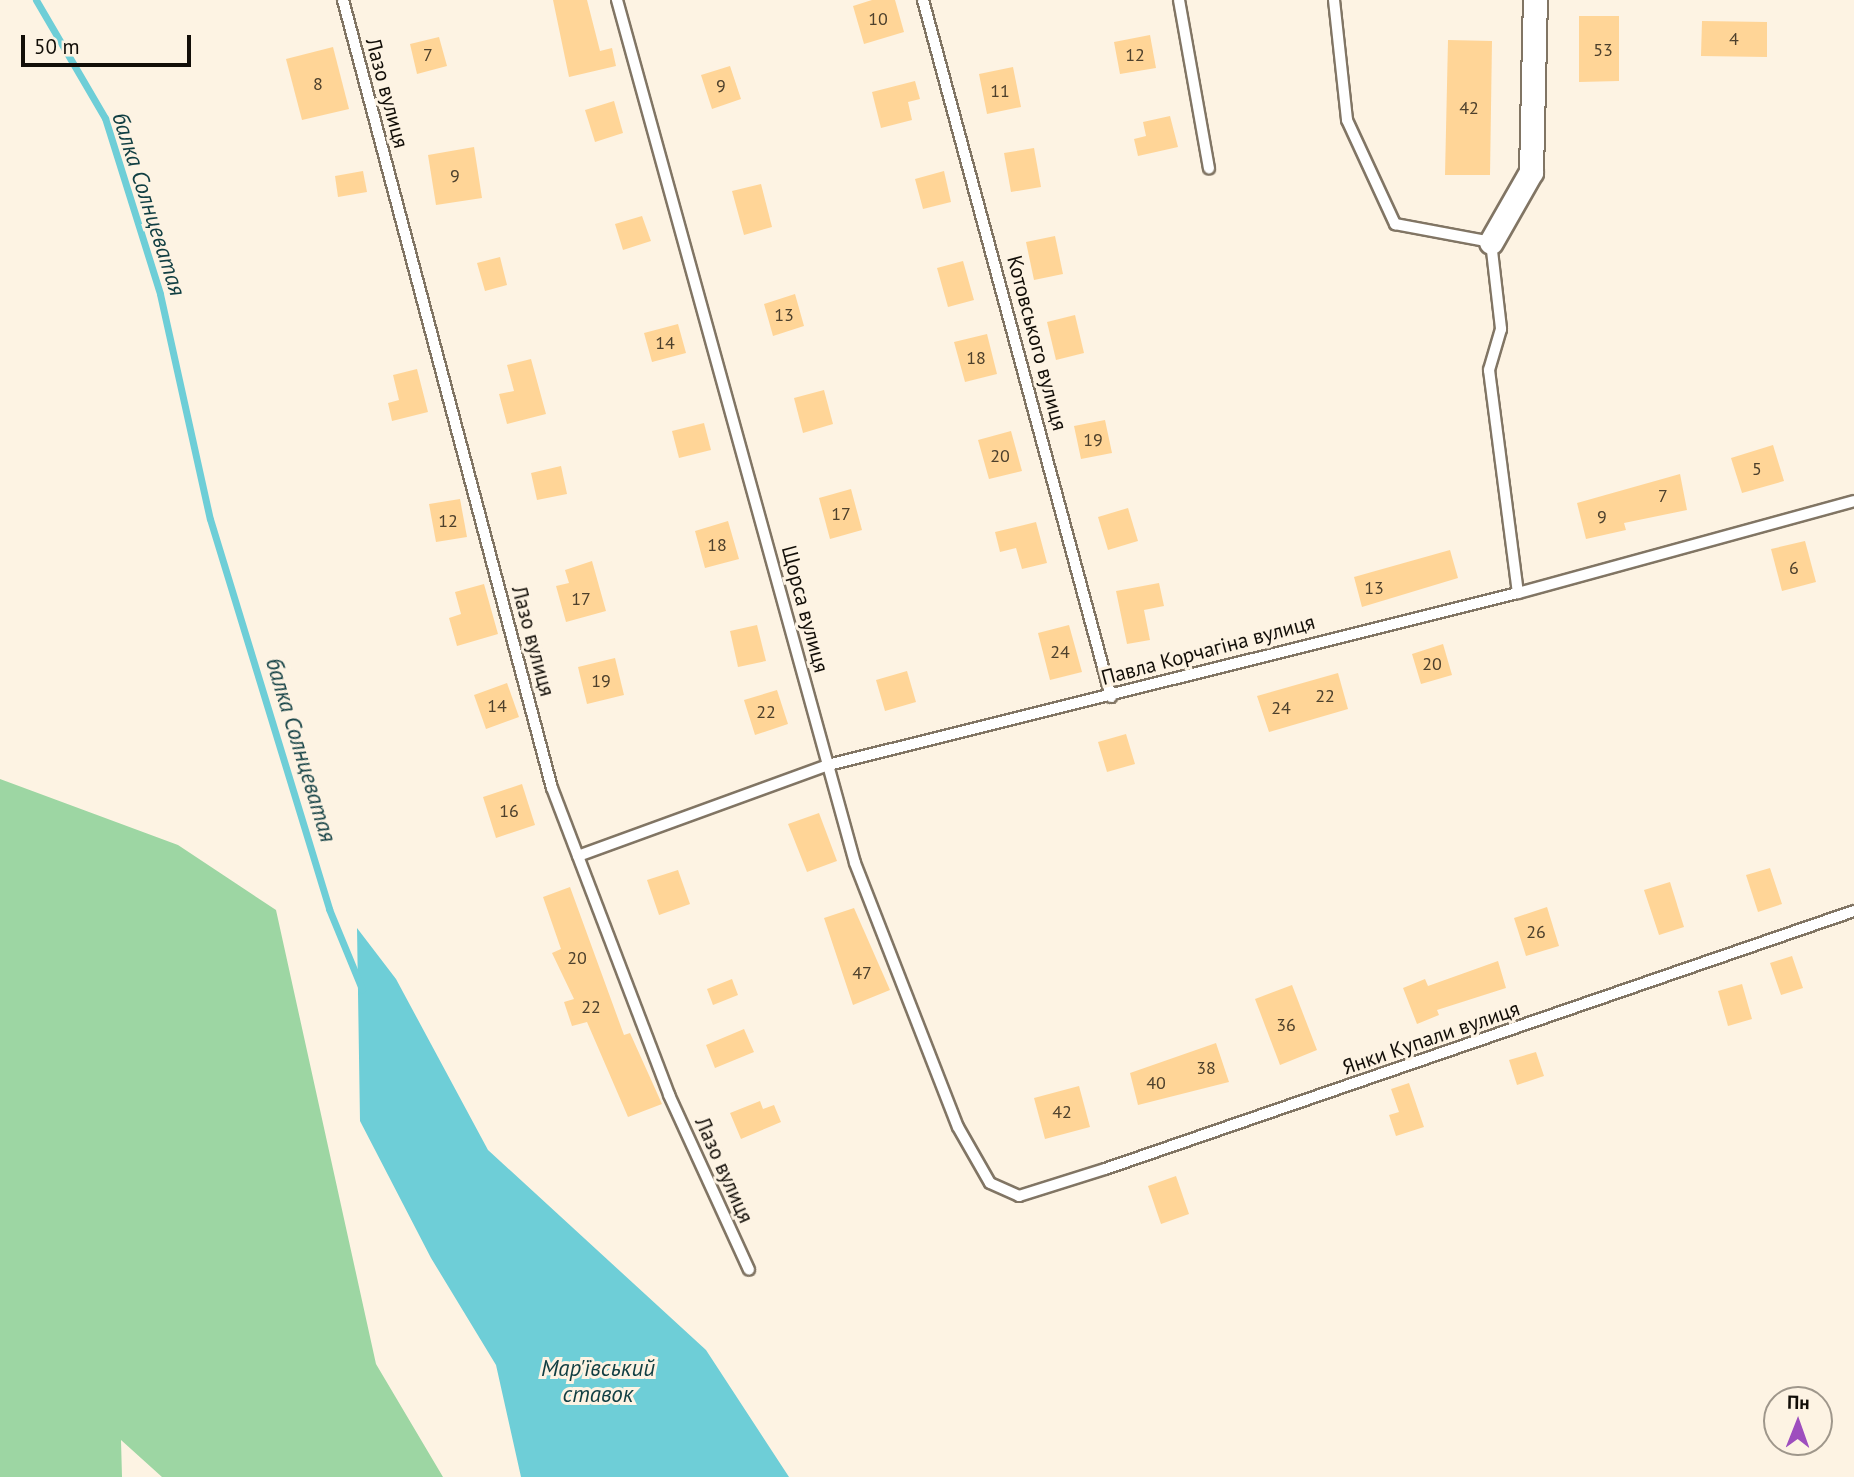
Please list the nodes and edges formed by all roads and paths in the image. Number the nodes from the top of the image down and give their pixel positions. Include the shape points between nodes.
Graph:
1 (343, 0) edge
2 (617, 0) edge
3 (923, 0) edge
4 (1180, 0) edge
5 (1334, 0) edge
6 (1535, 0) edge
7 (1209, 168) dead end
8 (1491, 242) junction
9 (1854, 501) edge
10 (1518, 593) junction
11 (1111, 697) junction
12 (828, 765) junction
13 (578, 856) junction
14 (1854, 911) edge
15 (1019, 1196) joint
16 (749, 1270) dead end

1 - 13 lane, Лазо вулиця via 552,788
2 - 12 lane, Щорса вулиця
3 - 11 lane, Котовського вулиця
4 - 7 lane
5 - 8 lane via 1347,120 1395,225
6 - 8 street via 1531,172
8 - 10 lane via 1501,329 1489,370
9 - 10 lane, Павла Корчагіна вулиця
10 - 11 lane, Павла Корчагіна вулиця
11 - 12 lane, Павла Корчагіна вулиця
12 - 13 lane, Павла Корчагіна вулиця
12 - 15 lane, Щорса вулиця via 855,863 958,1127 990,1183
13 - 16 lane, Лазо вулиця via 669,1095
14 - 15 lane, Янки Купали вулиця

